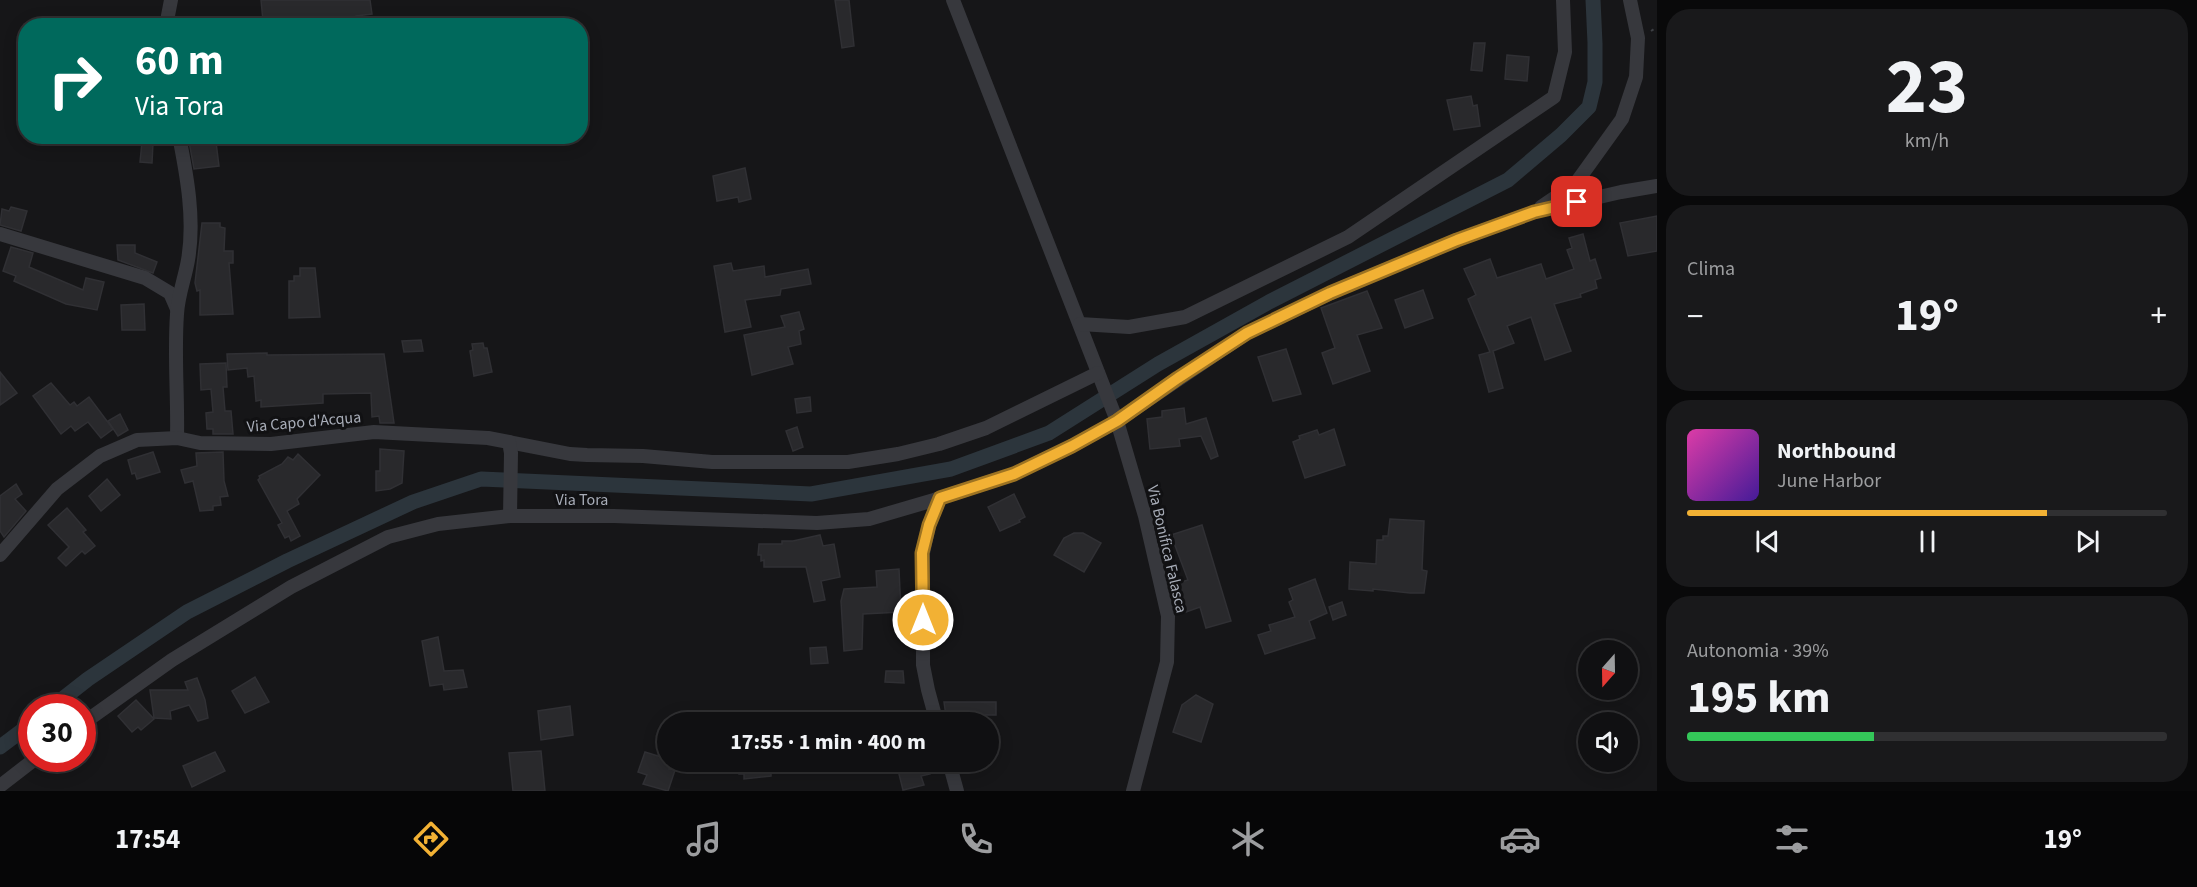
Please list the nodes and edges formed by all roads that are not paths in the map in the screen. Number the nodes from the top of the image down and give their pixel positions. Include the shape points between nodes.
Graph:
1 (171, 0) edge
2 (953, 0) edge
3 (1563, 0) edge
4 (1630, 0) edge
5 (168, 18) edge
6 (181, 144) edge
7 (1657, 186) edge
8 (1534, 212) junction
9 (0, 234) edge
10 (177, 309) junction
11 (1080, 324) junction
12 (1100, 376) junction
13 (1114, 415) junction
14 (177, 438) junction
15 (510, 448) junction
16 (940, 498) junction
17 (510, 513) junction
18 (0, 555) edge
19 (935, 712) edge
20 (96, 714) edge
21 (18, 772) edge
22 (952, 772) edge
23 (0, 786) edge
24 (957, 791) edge
25 (1133, 791) edge

1 - 5 street
2 - 11 street, Via Bonifica Falasca
3 - 11 street via 1565,51 1554,97 1348,237 1185,317 1129,327
4 - 8 street via 1638,38 1636,77 1622,120 1576,183
6 - 10 street via 190,226 188,260
7 - 8 street
8 - 13 street, Via Tora via 1381,272 1247,333
9 - 10 street via 145,278 170,293
10 - 14 street
11 - 12 street, Via Bonifica Falasca
12 - 13 street, Via Bonifica Falasca
12 - 15 street, Via Capo d'Acqua via 986,428 939,444 848,462 712,462
13 - 16 street, Via Tora via 1072,446 1014,474
13 - 25 street, Via Bonifica Falasca via 1145,516 1168,616 1167,662
14 - 15 street, Via Capo d'Acqua via 200,443 271,444 374,432 488,438
14 - 18 street, Via Capo d'Acqua via 137,440 100,456 57,489
15 - 17 street
16 - 17 street, Via Tora via 869,519 817,523
16 - 19 street via 922,553 923,665
17 - 20 street, Via Tora via 438,524 388,537 291,587 172,660
21 - 23 street
22 - 24 street

